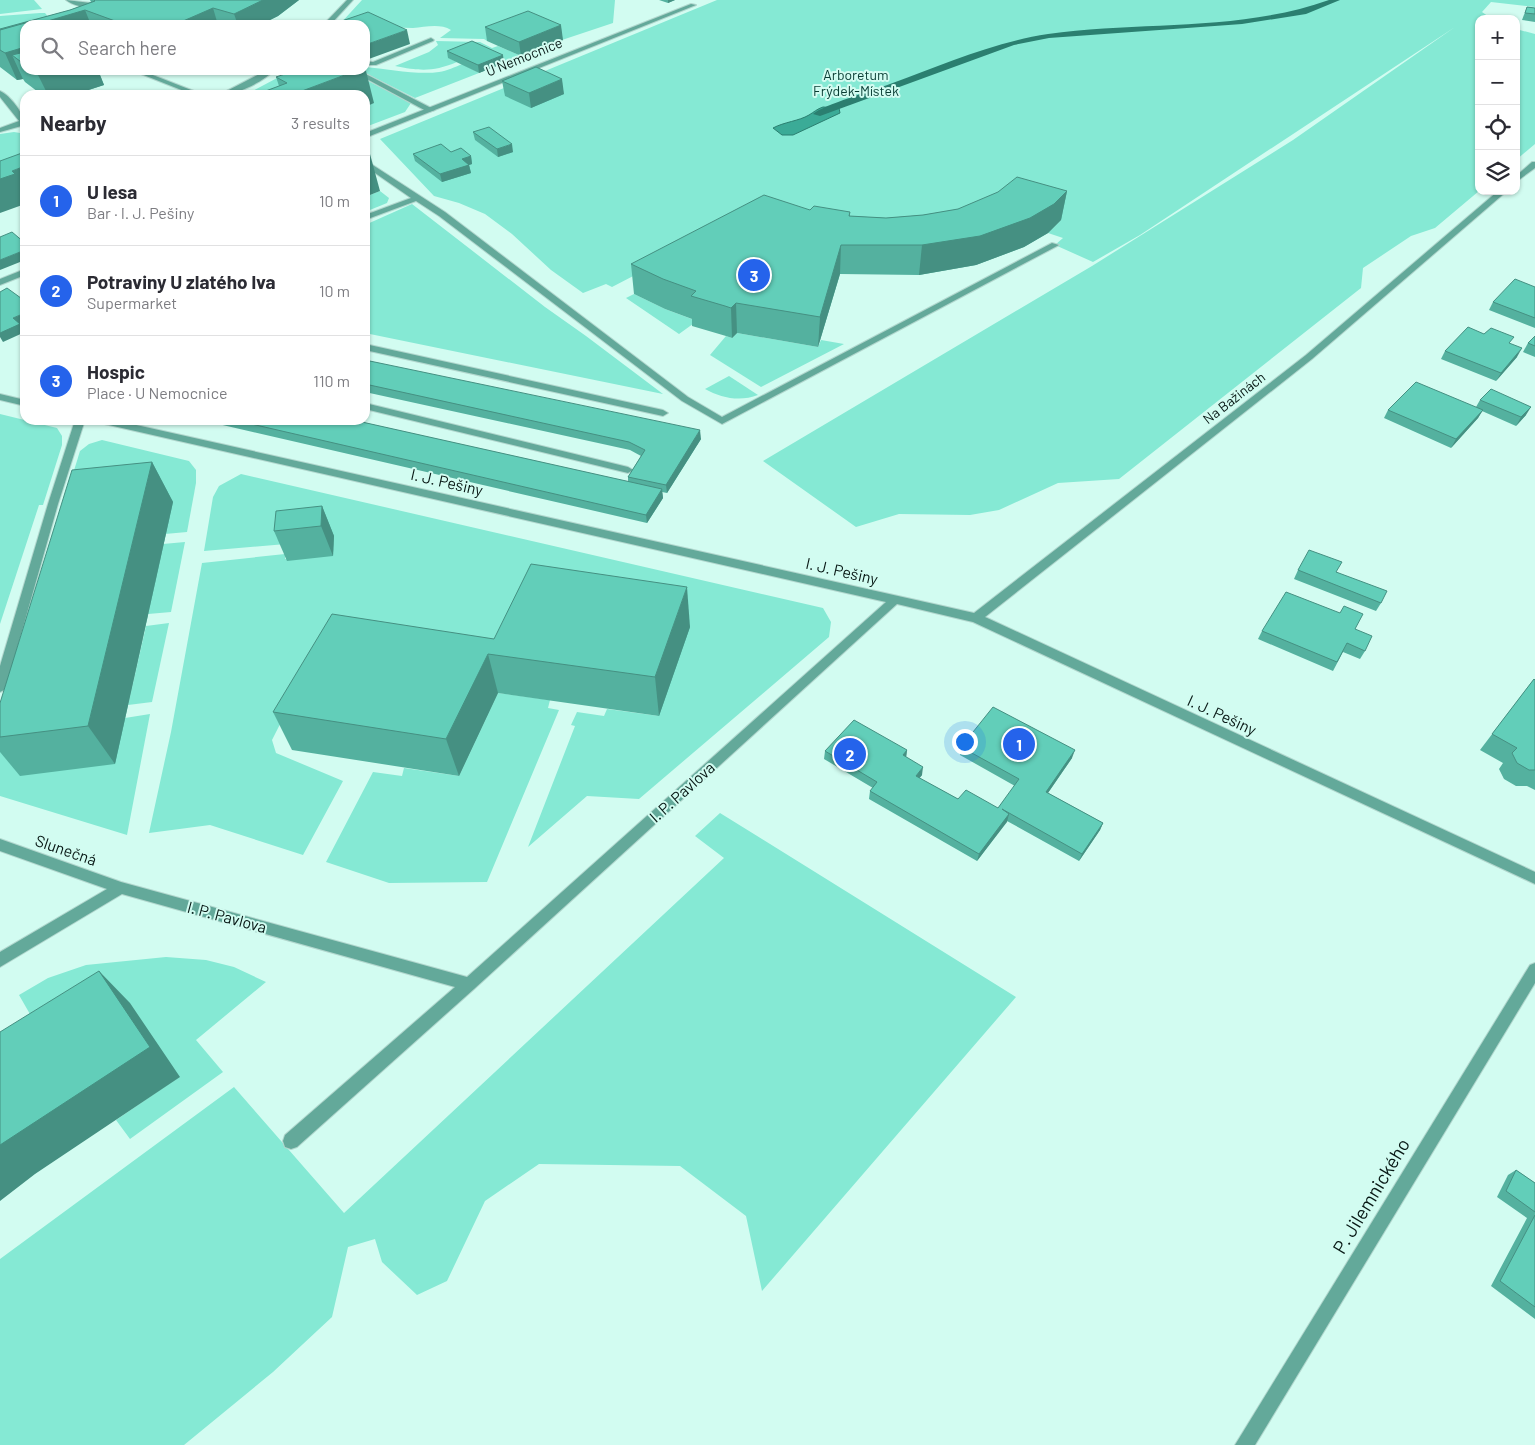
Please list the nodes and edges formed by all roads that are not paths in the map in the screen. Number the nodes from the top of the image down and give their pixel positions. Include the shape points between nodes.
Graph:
1 (69, 0) edge
2 (113, 0) edge
3 (350, 0) edge
4 (92, 5) junction
5 (693, 5) dead end
6 (86, 10) edge
7 (331, 20) edge
8 (431, 40) dead end
9 (370, 64) edge
10 (147, 75) edge
11 (264, 75) edge
12 (363, 75) edge
13 (187, 90) edge
14 (234, 90) edge
15 (0, 92) edge
16 (3, 98) edge
17 (431, 110) junction
18 (20, 120) edge
19 (20, 124) edge
20 (0, 130) edge
21 (370, 134) edge
22 (1535, 164) edge
23 (370, 165) edge
24 (1520, 177) edge
25 (1498, 195) edge
26 (417, 198) junction
27 (370, 216) edge
28 (1054, 245) edge
29 (20, 274) edge
30 (0, 282) edge
31 (370, 348) edge
32 (0, 396) edge
33 (20, 402) edge
34 (370, 407) edge
35 (663, 413) dead end
36 (78, 425) edge
37 (122, 425) edge
38 (628, 470) dead end
39 (895, 600) junction
40 (976, 618) junction
41 (0, 687) edge
42 (0, 845) edge
43 (1535, 878) edge
44 (121, 888) junction
45 (0, 960) edge
46 (1535, 970) edge
47 (469, 984) junction
48 (291, 1141) dead end
49 (1244, 1445) edge

1 - 4 street
2 - 4 street
3 - 7 street
4 - 6 street
5 - 17 street, U Nemocnice
8 - 9 street
10 - 13 street
11 - 14 street
12 - 17 street
15 - 16 street
16 - 18 street
17 - 21 street, U Nemocnice
19 - 20 street
22 - 24 street
23 - 26 street
25 - 40 street, Na Bažinách via 1309,357
26 - 27 street
26 - 28 street via 685,400 722,421
29 - 30 street
31 - 35 street
32 - 33 street
34 - 38 street
36 - 41 street
37 - 39 street, I. J. Pešiny
39 - 40 street, I. J. Pešiny
39 - 47 street, I. P. Pavlova
40 - 43 street, I. J. Pešiny
42 - 44 street, Slunečná
44 - 45 street
44 - 47 street, I. P. Pavlova
46 - 49 street, P. Jilemnického
47 - 48 street, I. P. Pavlova

